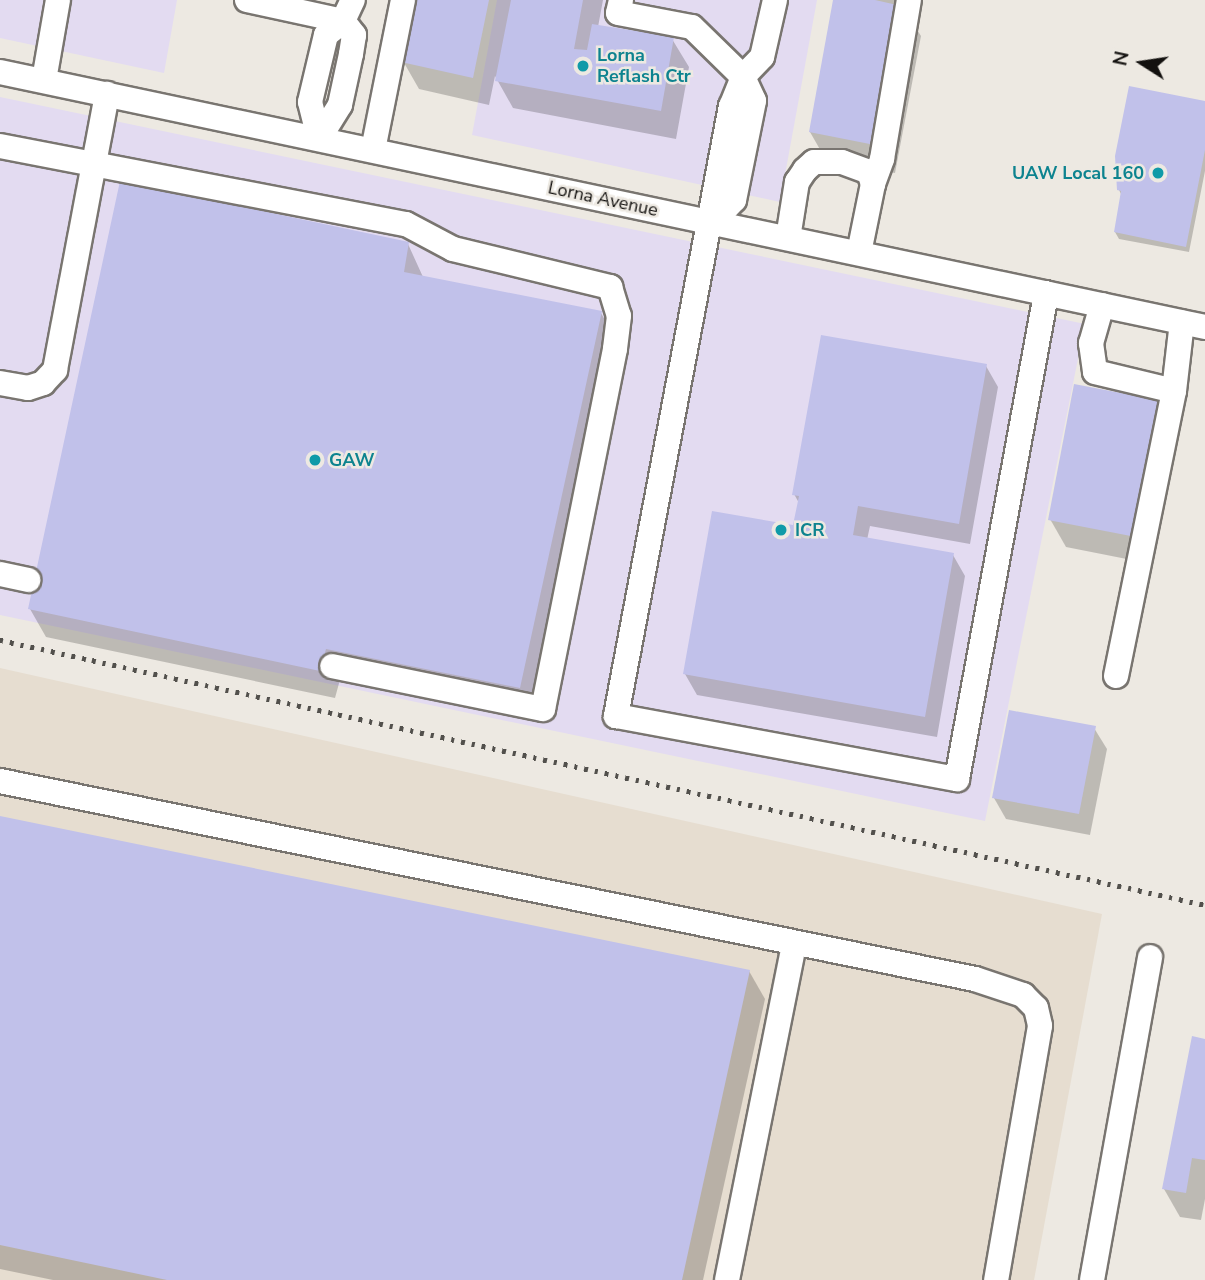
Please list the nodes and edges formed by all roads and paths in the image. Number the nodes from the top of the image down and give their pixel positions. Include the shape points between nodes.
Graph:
1 (58, 0) edge
2 (247, 0) edge
3 (402, 0) edge
4 (621, 0) edge
5 (775, 0) edge
6 (909, 0) edge
7 (348, 10) edge
8 (0, 72) edge
9 (743, 77) junction
10 (44, 80) junction
11 (107, 94) junction
12 (319, 138) junction
13 (0, 146) edge
14 (373, 150) junction
15 (95, 165) junction
16 (873, 184) junction
17 (712, 222) junction
18 (788, 238) junction
19 (859, 253) junction
20 (1046, 293) junction
21 (1102, 304) junction
22 (1193, 324) edge
23 (0, 383) edge
24 (1174, 391) junction
25 (0, 574) edge
26 (28, 580) dead end
27 (332, 666) dead end
28 (1116, 676) dead end
29 (0, 781) edge
30 (794, 945) junction
31 (1150, 957) dead end
32 (727, 1280) edge
33 (996, 1280) edge
34 (1092, 1280) edge

1 - 10 street
2 - 7 street
3 - 14 street
4 - 9 street via 618,13 692,27
5 - 9 street via 762,57
6 - 16 street via 883,159
7 - 12 street via 354,35 340,105
8 - 10 street, Lorna Avenue
9 - 17 street via 754,101 734,200
10 - 11 street, Lorna Avenue
11 - 12 street, Lorna Avenue
11 - 15 street
12 - 14 street, Lorna Avenue
13 - 15 street
14 - 17 street, Lorna Avenue
15 - 23 street via 55,369 43,383 28,388
15 - 27 street via 406,224 453,249 610,287 619,316 615,349 543,709
16 - 18 street via 869,172 858,167 814,162 797,182
16 - 19 street
17 - 18 street, Lorna Avenue
17 - 20 street via 616,716 957,779
18 - 19 street, Lorna Avenue
19 - 20 street, Lorna Avenue
20 - 21 street, Lorna Avenue
21 - 22 street, Lorna Avenue
21 - 24 street via 1091,343 1095,372
22 - 24 street
24 - 28 street
25 - 26 street
29 - 30 street
30 - 32 street
30 - 33 street via 1006,987 1036,1008 1040,1026 1036,1055
31 - 34 street

